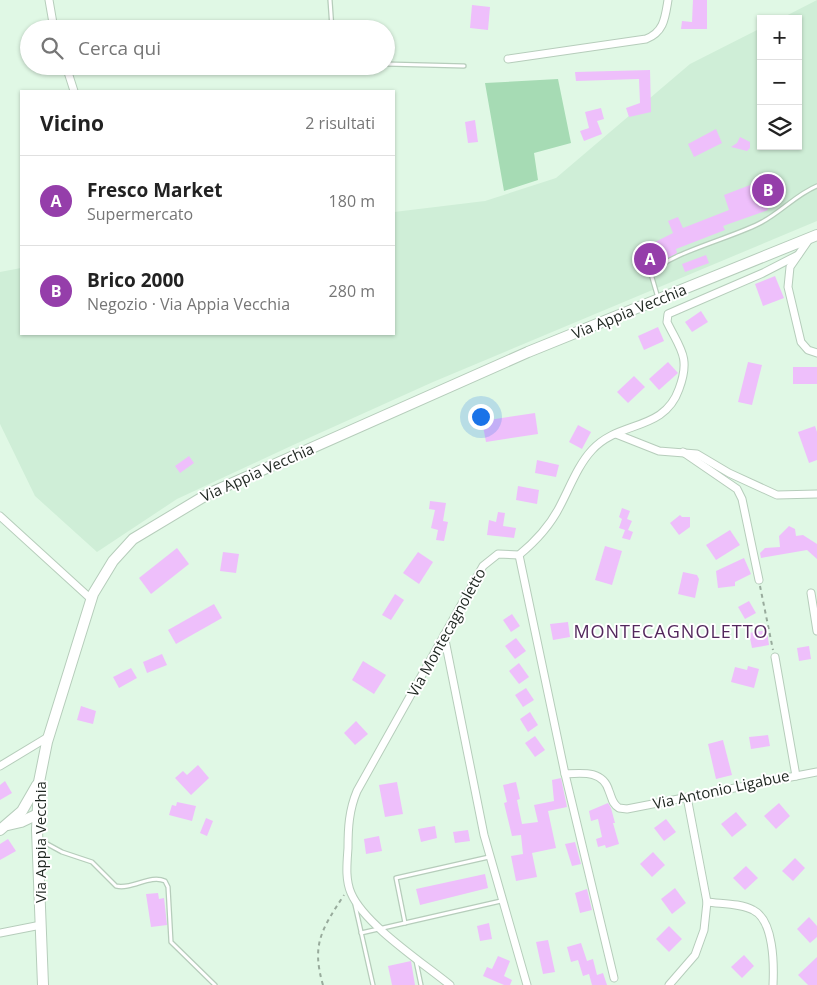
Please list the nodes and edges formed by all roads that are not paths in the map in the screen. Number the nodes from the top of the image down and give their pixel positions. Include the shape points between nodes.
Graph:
1 (49, 0) edge
2 (330, 0) edge
3 (668, 0) edge
4 (52, 20) edge
5 (331, 20) edge
6 (508, 59) dead end
7 (395, 64) edge
8 (464, 66) dead end
9 (69, 75) edge
10 (74, 90) edge
11 (817, 186) edge
12 (813, 236) edge
13 (798, 254) junction
14 (658, 299) junction
15 (817, 353) edge
16 (616, 434) junction
17 (683, 452) junction
18 (817, 494) edge
19 (0, 516) edge
20 (519, 555) junction
21 (759, 580) road end
22 (811, 593) dead end
23 (91, 599) junction
24 (817, 632) edge
25 (444, 635) junction
26 (775, 657) road end
27 (48, 738) junction
28 (0, 766) edge
29 (817, 772) edge
30 (565, 774) junction
31 (796, 776) junction
32 (40, 777) junction
33 (687, 797) junction
34 (38, 810) junction
35 (22, 811) junction
36 (21, 822) junction
37 (37, 825) junction
38 (4, 827) edge
39 (38, 838) junction
40 (490, 857) junction
41 (354, 899) junction
42 (501, 900) junction
43 (707, 902) junction
44 (405, 923) junction
45 (41, 925) junction
46 (381, 928) junction
47 (361, 932) junction
48 (0, 933) edge
49 (414, 956) junction
50 (614, 978) dead end
51 (43, 985) edge
52 (215, 985) edge
53 (372, 985) edge
54 (421, 985) edge
55 (450, 985) edge
56 (527, 985) edge
57 (669, 985) edge
58 (773, 985) edge

1 - 4 street
2 - 5 lane
3 - 6 street via 663,26 646,39
7 - 8 lane
9 - 10 street
11 - 14 lane via 763,222 655,269 651,274
12 - 13 street
12 - 14 main road, Via Appia Vecchia
13 - 15 street via 788,274 789,292 801,342 808,350
13 - 16 street via 763,273 668,314 667,322 685,361 677,395 660,416
14 - 23 main road, Via Appia Vecchia via 528,352 201,497 128,544 106,570
16 - 17 street via 652,449
16 - 20 street via 588,455 552,520
17 - 18 street via 700,455 777,495
17 - 21 street via 737,490 742,499
19 - 23 street
20 - 25 street, Via Montecagnoletto via 498,554 483,566
20 - 30 street
22 - 24 street
23 - 27 main road, Via Appia Vecchia
25 - 40 street
25 - 41 street, Via Montecagnoletto via 354,799 348,830 347,869
26 - 31 street, Via Antonio Ligabue
27 - 28 street
27 - 32 main road, Via Appia Vecchia
29 - 31 street
30 - 33 street, Via Antonio Ligabue via 590,773 600,777 608,786 614,804 622,809
30 - 50 street
31 - 33 street, Via Antonio Ligabue
32 - 34 main road, Via Appia Vecchia
32 - 35 main road
33 - 43 street
34 - 35 main road
34 - 36 main road
34 - 37 main road, Via Appia Vecchia
35 - 38 main road
36 - 37 main road
36 - 38 main road
37 - 39 main road, Via Appia Vecchia
39 - 45 main road, Via Appia Vecchia
39 - 52 lane via 62,852 92,862 116,886 127,887 159,878 165,881 171,942
40 - 42 street
40 - 44 lane via 396,878
41 - 46 street, Via Montecagnoletto
41 - 47 lane
42 - 44 lane
42 - 56 street
43 - 57 street via 701,940 691,962
43 - 58 street via 747,907 760,916 771,941
44 - 46 lane
45 - 48 street
45 - 51 main road, Via Appia Vecchia
46 - 47 lane
46 - 49 street, Via Montecagnoletto
47 - 53 lane
49 - 54 lane
49 - 55 street, Via Montecagnoletto

